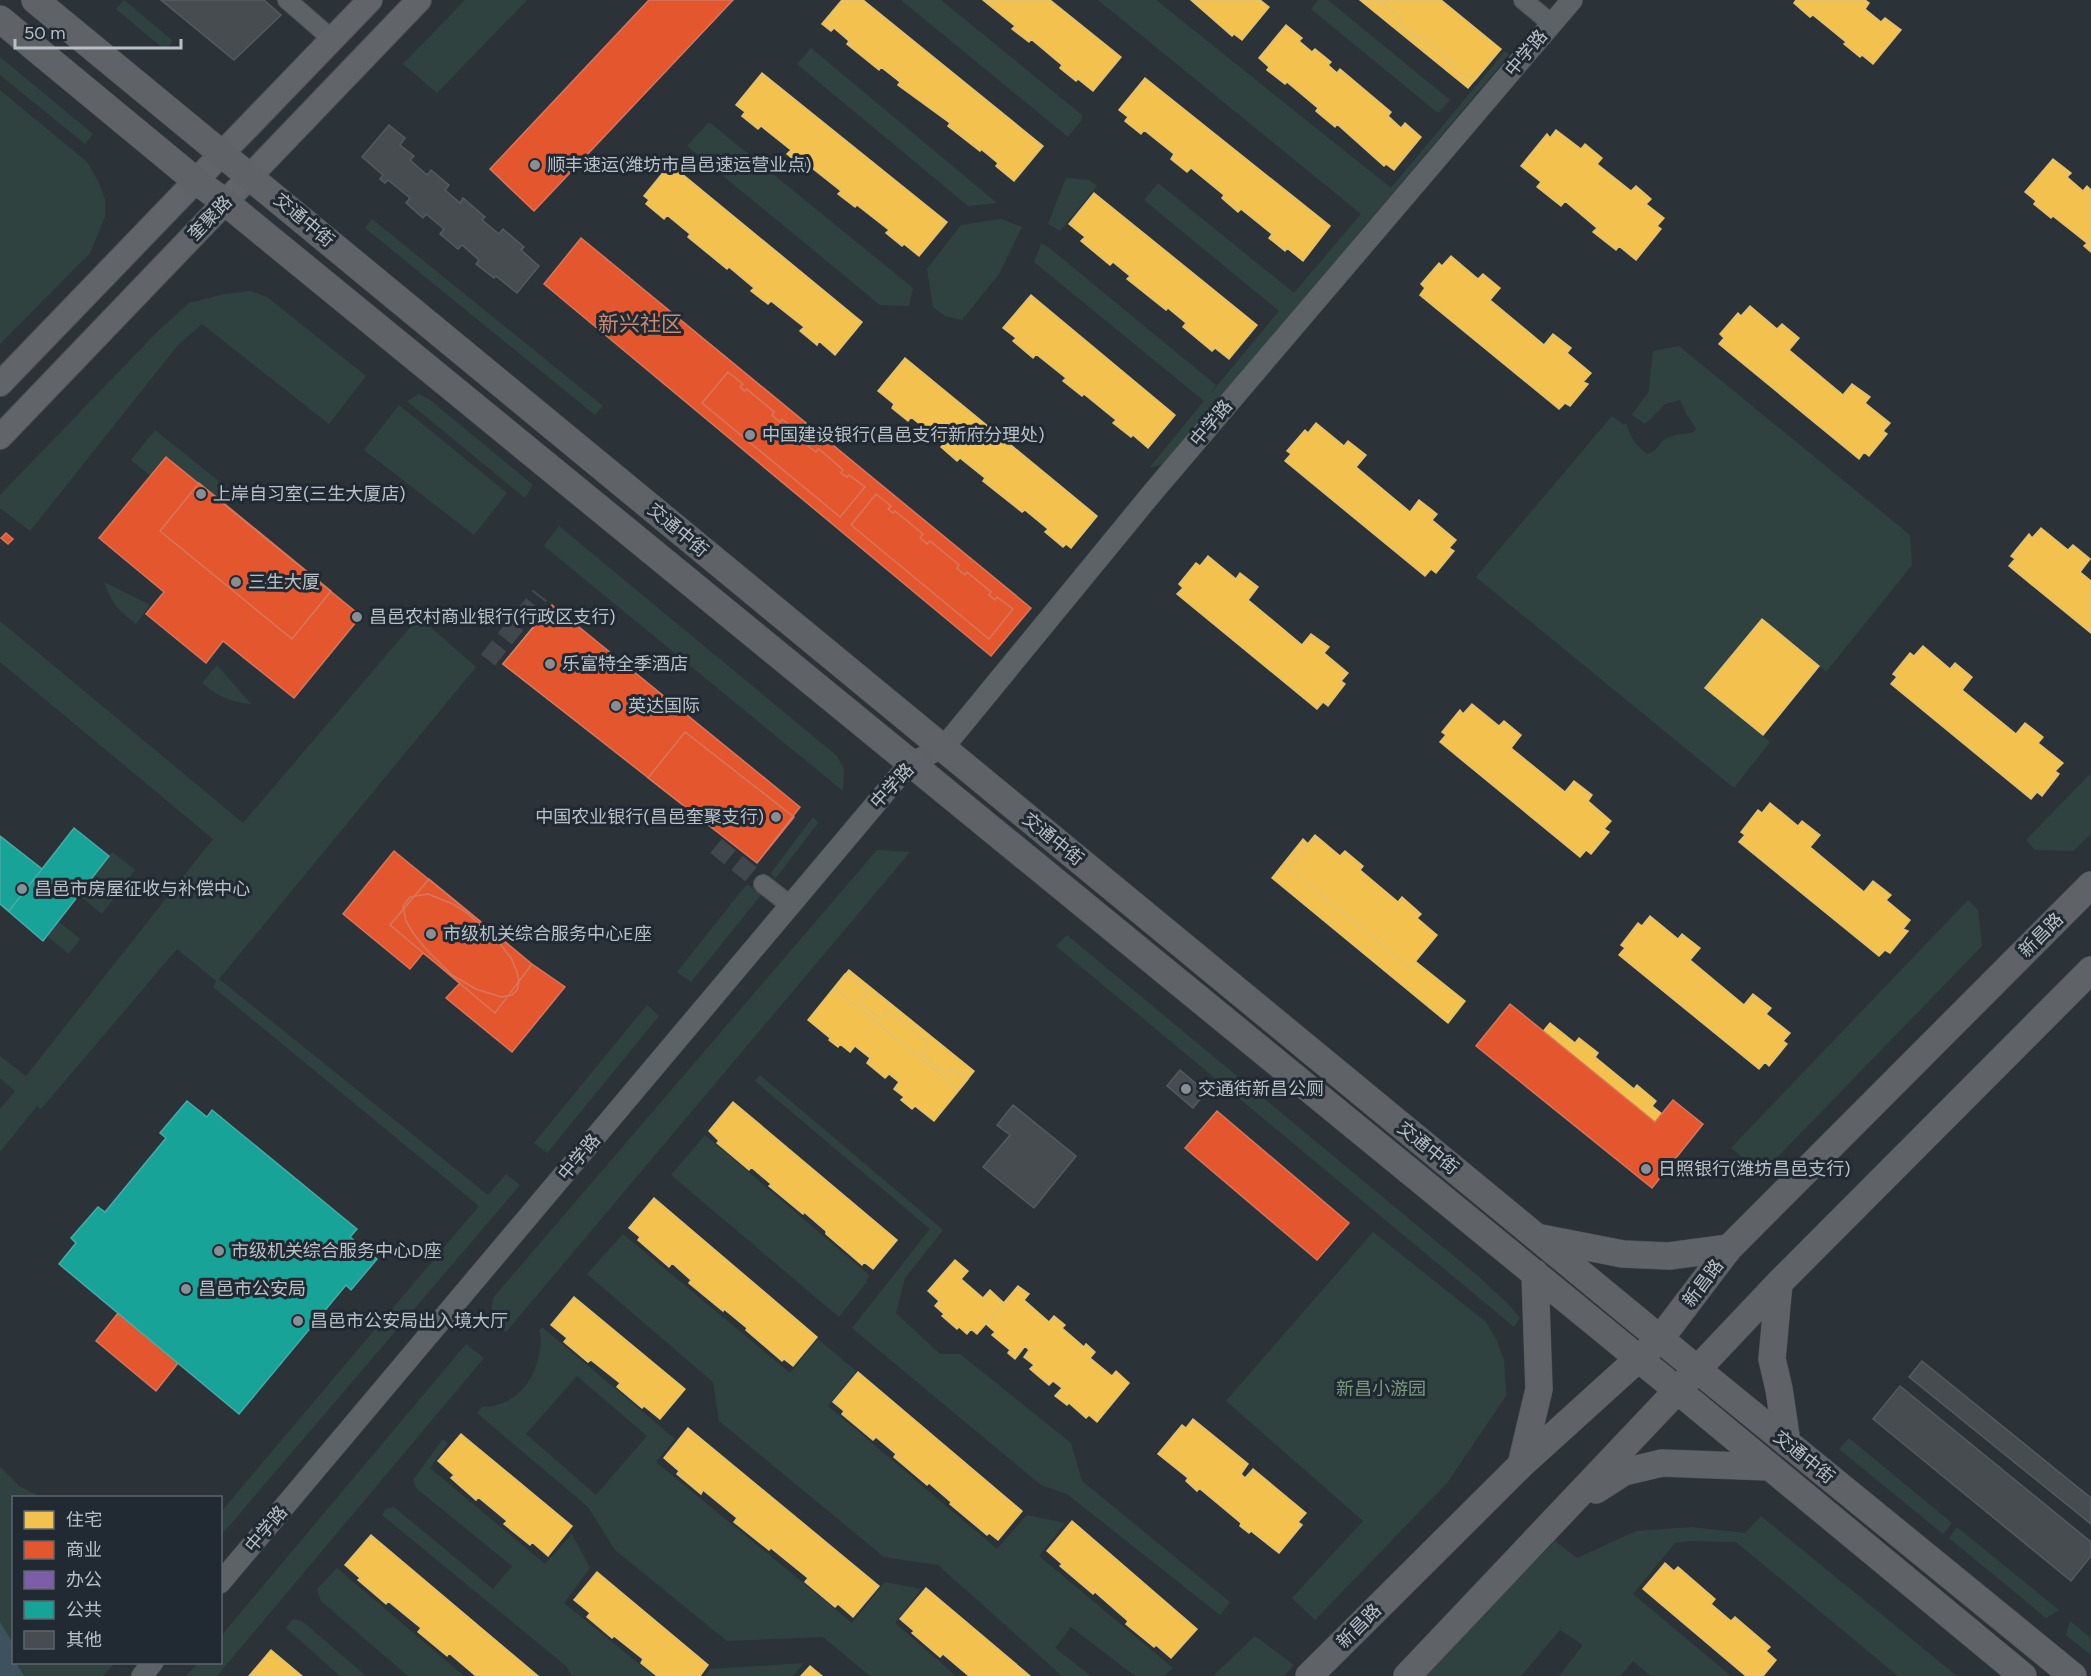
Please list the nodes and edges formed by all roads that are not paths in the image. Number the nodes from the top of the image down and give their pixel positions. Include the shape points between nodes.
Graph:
1 (36, 0) edge
2 (287, 0) edge
3 (370, 0) edge
4 (419, 0) edge
5 (1523, 0) edge
6 (1572, 0) edge
7 (0, 19) edge
8 (1552, 24) junction
9 (332, 39) junction
10 (221, 155) junction
11 (250, 176) junction
12 (196, 181) junction
13 (225, 202) junction
14 (0, 384) edge
15 (0, 437) edge
16 (943, 748) junction
17 (910, 763) junction
18 (763, 884) tunnel mouth
19 (2091, 885) edge
20 (790, 905) junction
21 (2091, 970) edge
22 (1536, 1237) junction
23 (1730, 1248) junction
24 (1535, 1273) junction
25 (1779, 1283) junction
26 (1660, 1339) junction
27 (1639, 1359) junction
28 (1698, 1370) junction
29 (1677, 1390) junction
30 (1787, 1443) junction
31 (1521, 1465) junction
32 (1770, 1467) junction
33 (1563, 1512) junction
34 (222, 1580) edge
35 (151, 1664) edge
36 (142, 1676) edge
37 (1309, 1676) edge
38 (1407, 1676) edge
39 (2023, 1676) edge
40 (2073, 1676) edge

1 - 10 main road, 交通中街
2 - 9 street
3 - 9 main road, 奎聚路
4 - 11 main road, 奎聚路
5 - 8 street
6 - 8 street, 中学路
7 - 12 main road, 交通中街
8 - 16 street, 中学路 via 1152,492
9 - 10 main road, 奎聚路
10 - 11 main road, 交通中街
10 - 12 main road, 奎聚路
11 - 13 main road, 奎聚路
11 - 16 main road, 交通中街
12 - 13 main road, 交通中街
12 - 14 main road, 奎聚路
13 - 15 main road, 奎聚路
13 - 17 main road, 交通中街
16 - 17 street, 中学路
16 - 22 main road, 交通中街
17 - 20 street, 中学路
17 - 24 main road, 交通中街
18 - 20 street
19 - 23 main road, 新昌路
20 - 34 street, 中学路
21 - 25 main road
22 - 23 main road via 1623,1254 1669,1256
22 - 26 main road, 交通中街
23 - 26 main road, 新昌路
24 - 27 main road, 交通中街
24 - 31 main road via 1539,1389
25 - 28 main road
25 - 30 main road via 1772,1359
26 - 27 main road, 新昌路
26 - 28 main road, 交通中街
27 - 29 main road, 交通中街
27 - 31 main road, 新昌路
28 - 29 main road
28 - 30 main road, 交通中街
29 - 32 main road, 交通中街
29 - 33 main road
30 - 40 main road, 交通中街
31 - 37 main road, 新昌路
32 - 33 main road via 1662,1463 1624,1472
32 - 39 main road, 交通中街
33 - 38 main road
35 - 36 street

